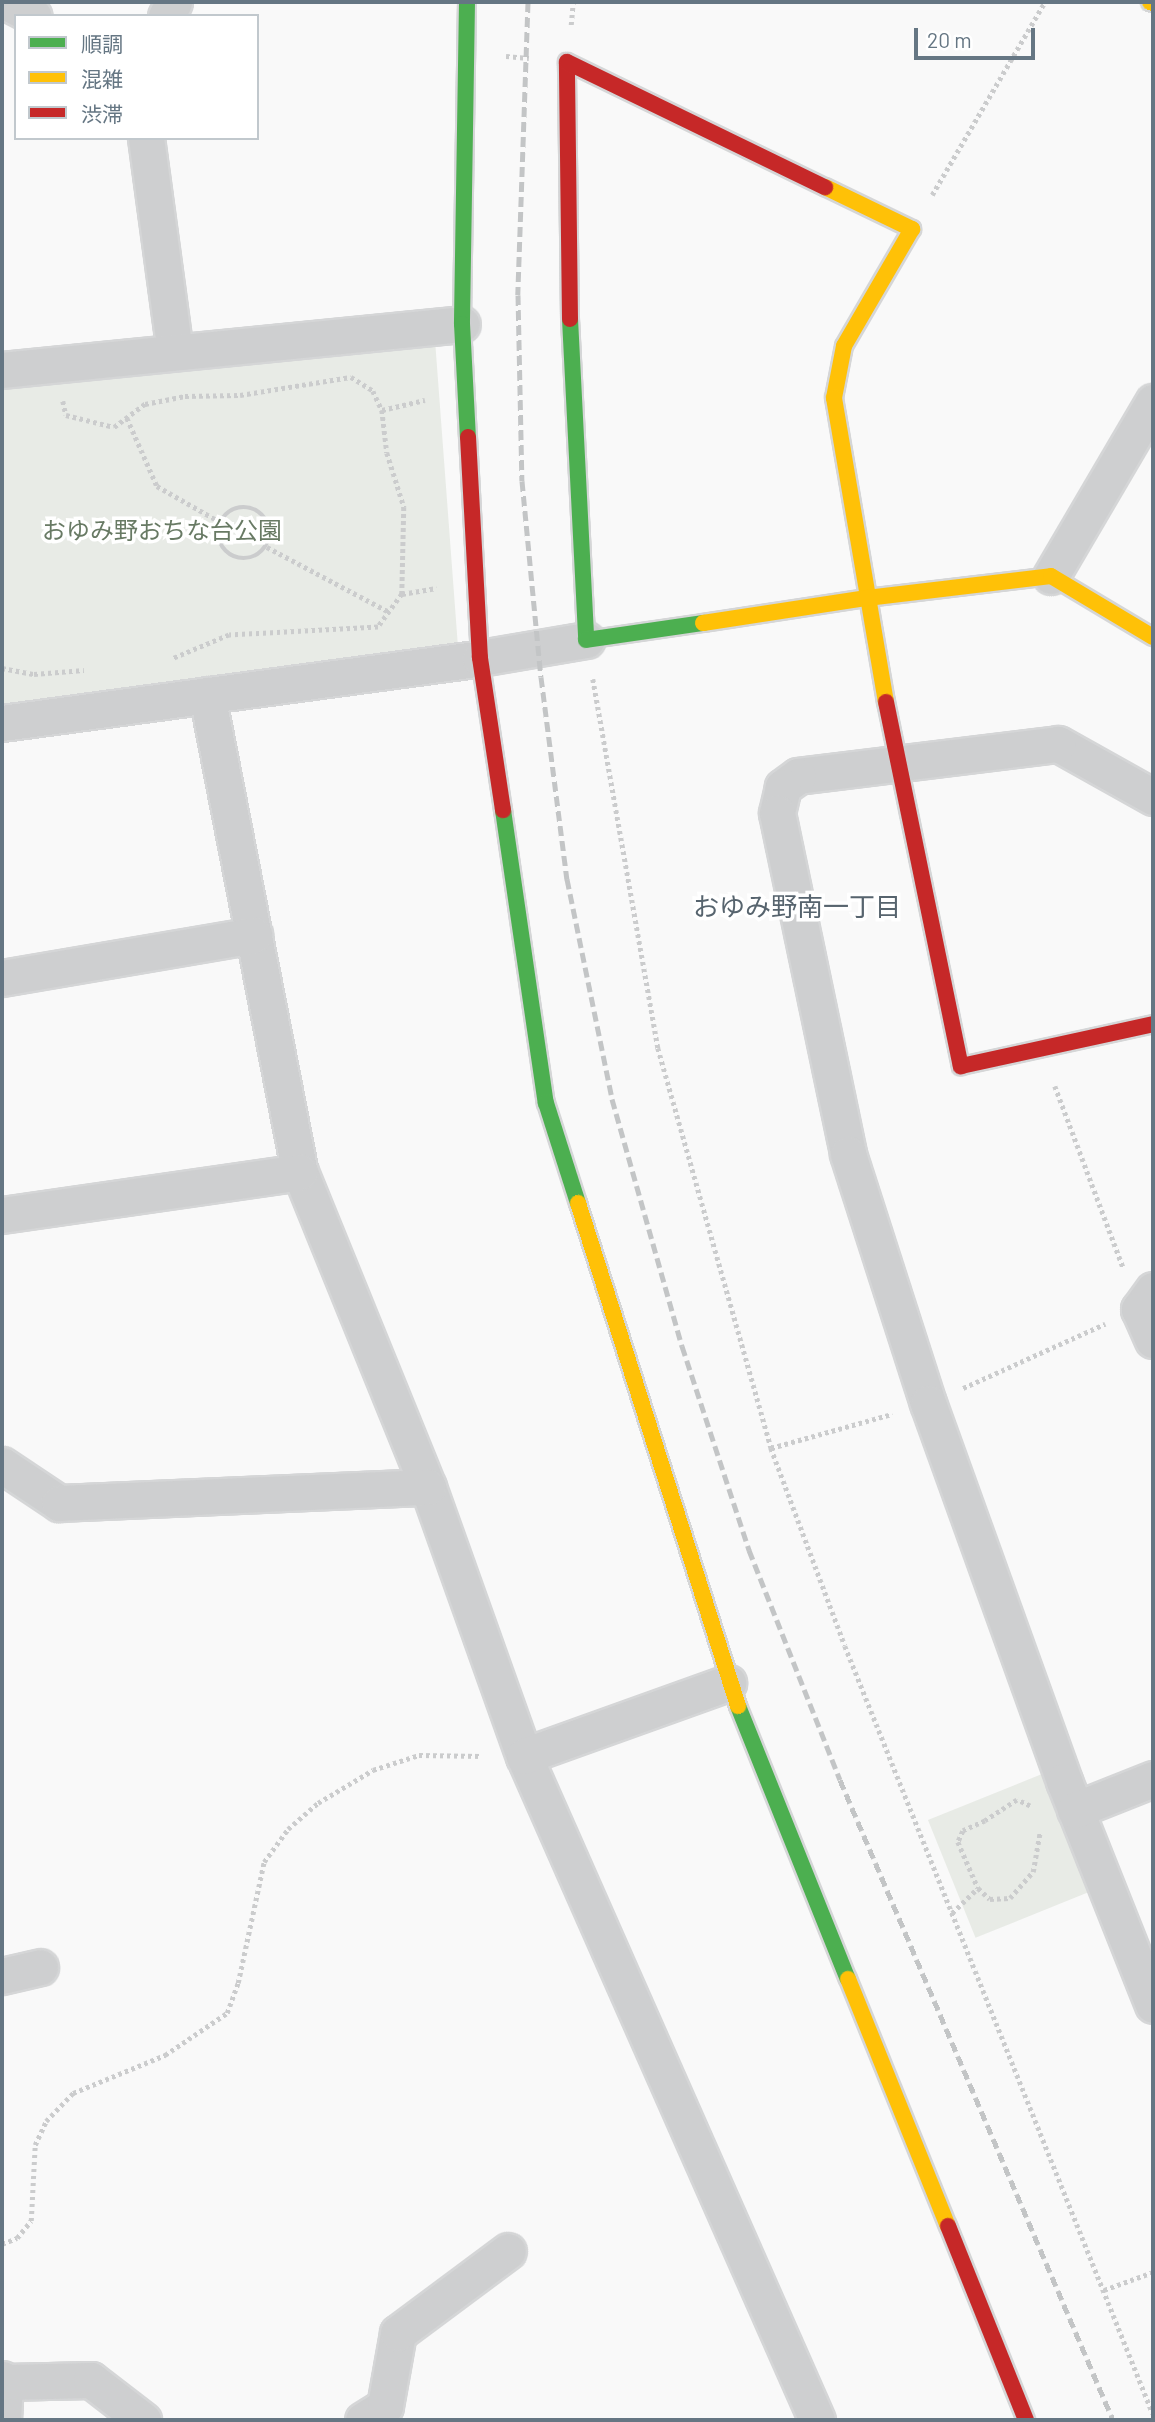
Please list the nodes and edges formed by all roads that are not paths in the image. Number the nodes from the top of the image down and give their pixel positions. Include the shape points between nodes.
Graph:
1 (6, 2) edge
2 (462, 4) edge
3 (30, 14) edge
4 (146, 140) edge
5 (462, 324) junction
6 (175, 352) junction
7 (2, 370) edge
8 (1153, 402) edge
9 (1051, 576) junction
10 (867, 598) junction
11 (1153, 637) edge
12 (586, 640) junction
13 (480, 658) junction
14 (207, 695) junction
15 (2, 723) edge
16 (897, 765) junction
17 (1153, 797) edge
18 (254, 935) junction
19 (2, 978) edge
20 (1153, 1024) edge
21 (300, 1172) junction
22 (2, 1215) edge
23 (1146, 1300) edge
24 (1153, 1340) edge
25 (2, 1465) edge
26 (428, 1487) junction
27 (728, 1683) junction
28 (524, 1756) junction
29 (1153, 1779) edge
30 (1070, 1796) junction
31 (40, 1967) dead end
32 (2, 1976) edge
33 (1153, 2005) edge
34 (508, 2251) dead end
35 (3, 2380) edge
36 (3, 2420) edge
37 (143, 2420) edge
38 (363, 2420) edge
39 (817, 2420) edge
40 (1026, 2420) edge

1 - 3 street
2 - 5 street
4 - 6 street
5 - 6 street
5 - 13 street
6 - 7 street
8 - 9 street
9 - 10 street
9 - 11 street
10 - 12 street
10 - 12 street via 834,398 844,346 912,229 567,62 570,358
10 - 16 street
12 - 13 street
13 - 14 street
13 - 27 street via 546,1103
14 - 15 street
14 - 18 street
16 - 17 street via 1058,744
16 - 20 street via 961,1066
16 - 30 street via 798,776 783,787 777,813 848,1154 928,1403
18 - 19 street
18 - 21 street
21 - 22 street
21 - 26 street
23 - 24 street
25 - 26 street via 59,1503
26 - 28 street
27 - 28 street
27 - 40 street
28 - 39 street
29 - 30 street
30 - 33 street
31 - 32 street
34 - 38 street via 398,2333 385,2406
35 - 36 street
35 - 37 street via 91,2380

